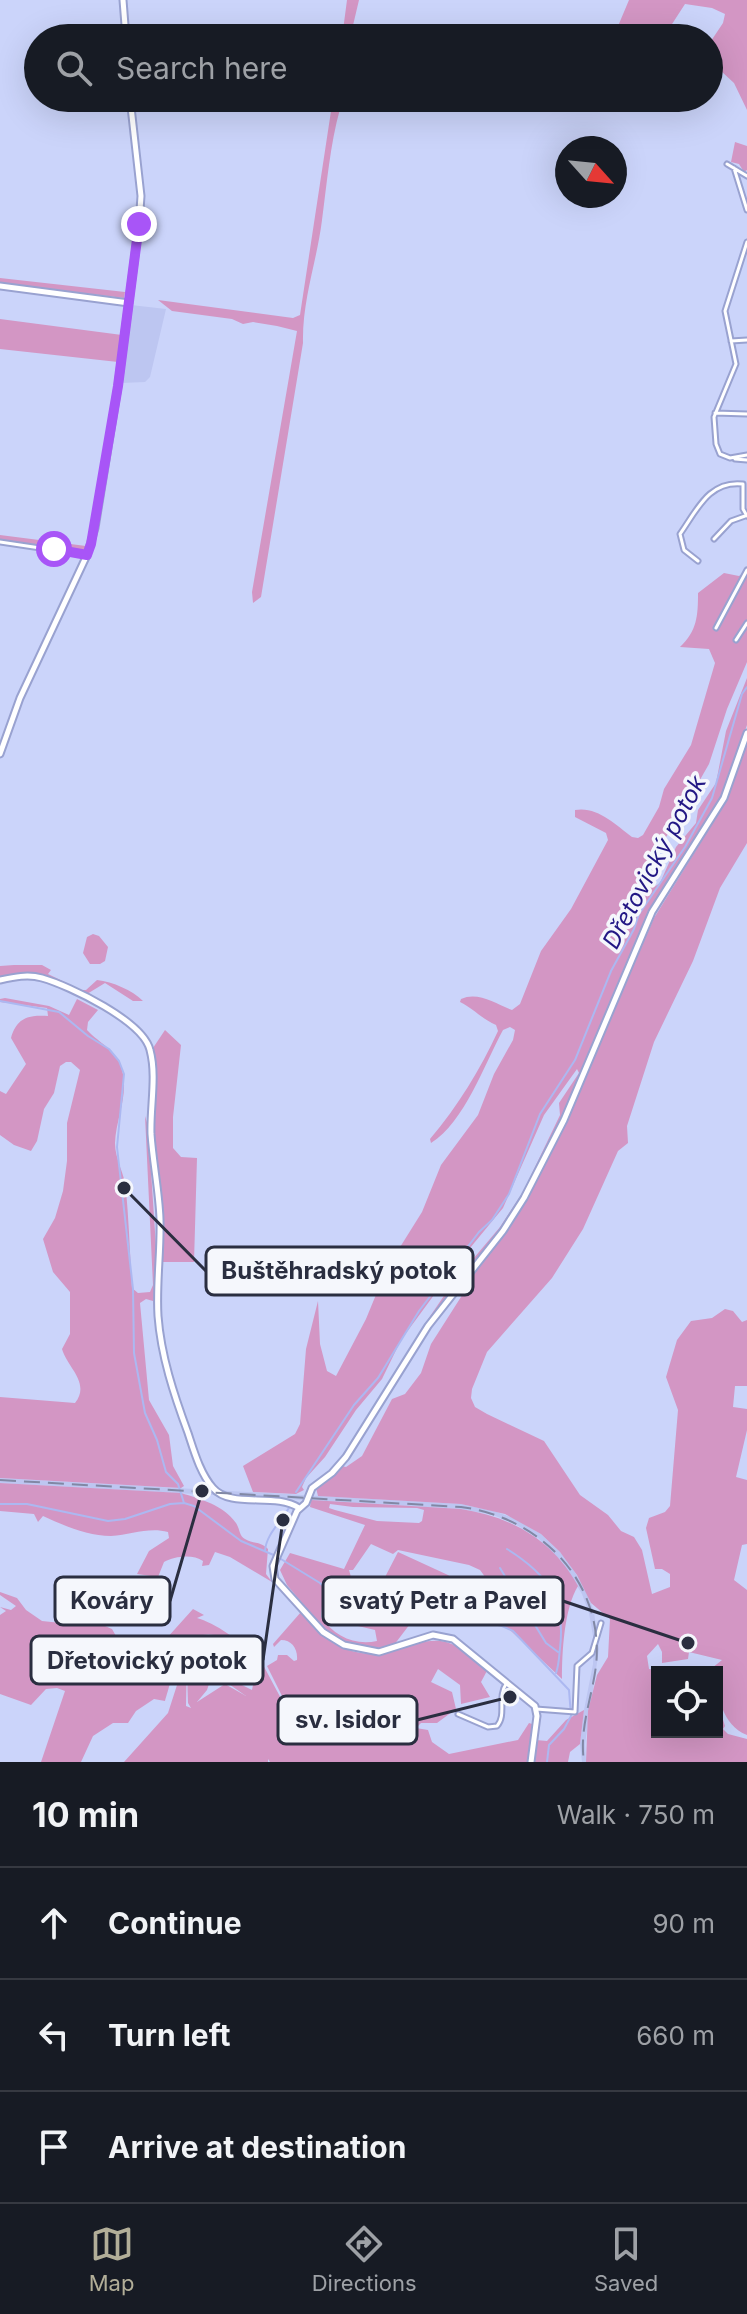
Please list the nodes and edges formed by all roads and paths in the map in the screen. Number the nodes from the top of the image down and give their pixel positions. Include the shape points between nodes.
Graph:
1 (123, 0) edge
2 (125, 24) edge
3 (132, 112) edge
4 (727, 164) dead end
5 (734, 168) junction
6 (747, 176) edge
7 (747, 210) edge
8 (747, 242) edge
9 (0, 286) edge
10 (129, 303) junction
11 (747, 340) edge
12 (731, 341) junction
13 (715, 413) junction
14 (747, 414) edge
15 (747, 458) edge
16 (747, 516) edge
17 (714, 539) dead end
18 (0, 542) edge
19 (87, 555) junction
20 (698, 561) dead end
21 (747, 570) edge
22 (747, 623) edge
23 (716, 628) dead end
24 (736, 640) dead end
25 (747, 733) edge
26 (0, 754) edge
27 (0, 980) edge
28 (299, 1508) junction
29 (601, 1623) dead end
30 (507, 1682) junction
31 (536, 1709) junction
32 (458, 1714) dead end
33 (531, 1762) edge

1 - 2 street
3 - 10 street via 141,196
4 - 5 street
5 - 6 street
5 - 7 street
8 - 12 street via 725,311
9 - 10 street
10 - 19 street
11 - 12 street
12 - 13 street via 736,364
13 - 14 street
13 - 15 street via 722,456
16 - 17 street via 731,521
16 - 20 street via 743,484 727,482 711,492 680,534 684,550
18 - 19 street
19 - 26 street via 36,659
21 - 23 street
22 - 24 street
25 - 28 street via 724,798 652,912 564,1120 524,1198 428,1326 346,1457
27 - 28 street via 42,978 112,1011 146,1039 153,1065 151,1134 160,1217 158,1314 178,1406 199,1463 217,1492
28 - 30 street via 272,1571 323,1632 379,1652 442,1636 461,1643
29 - 31 street via 592,1653 577,1666 571,1713
30 - 31 street
30 - 32 street via 499,1725 488,1727
31 - 33 street

